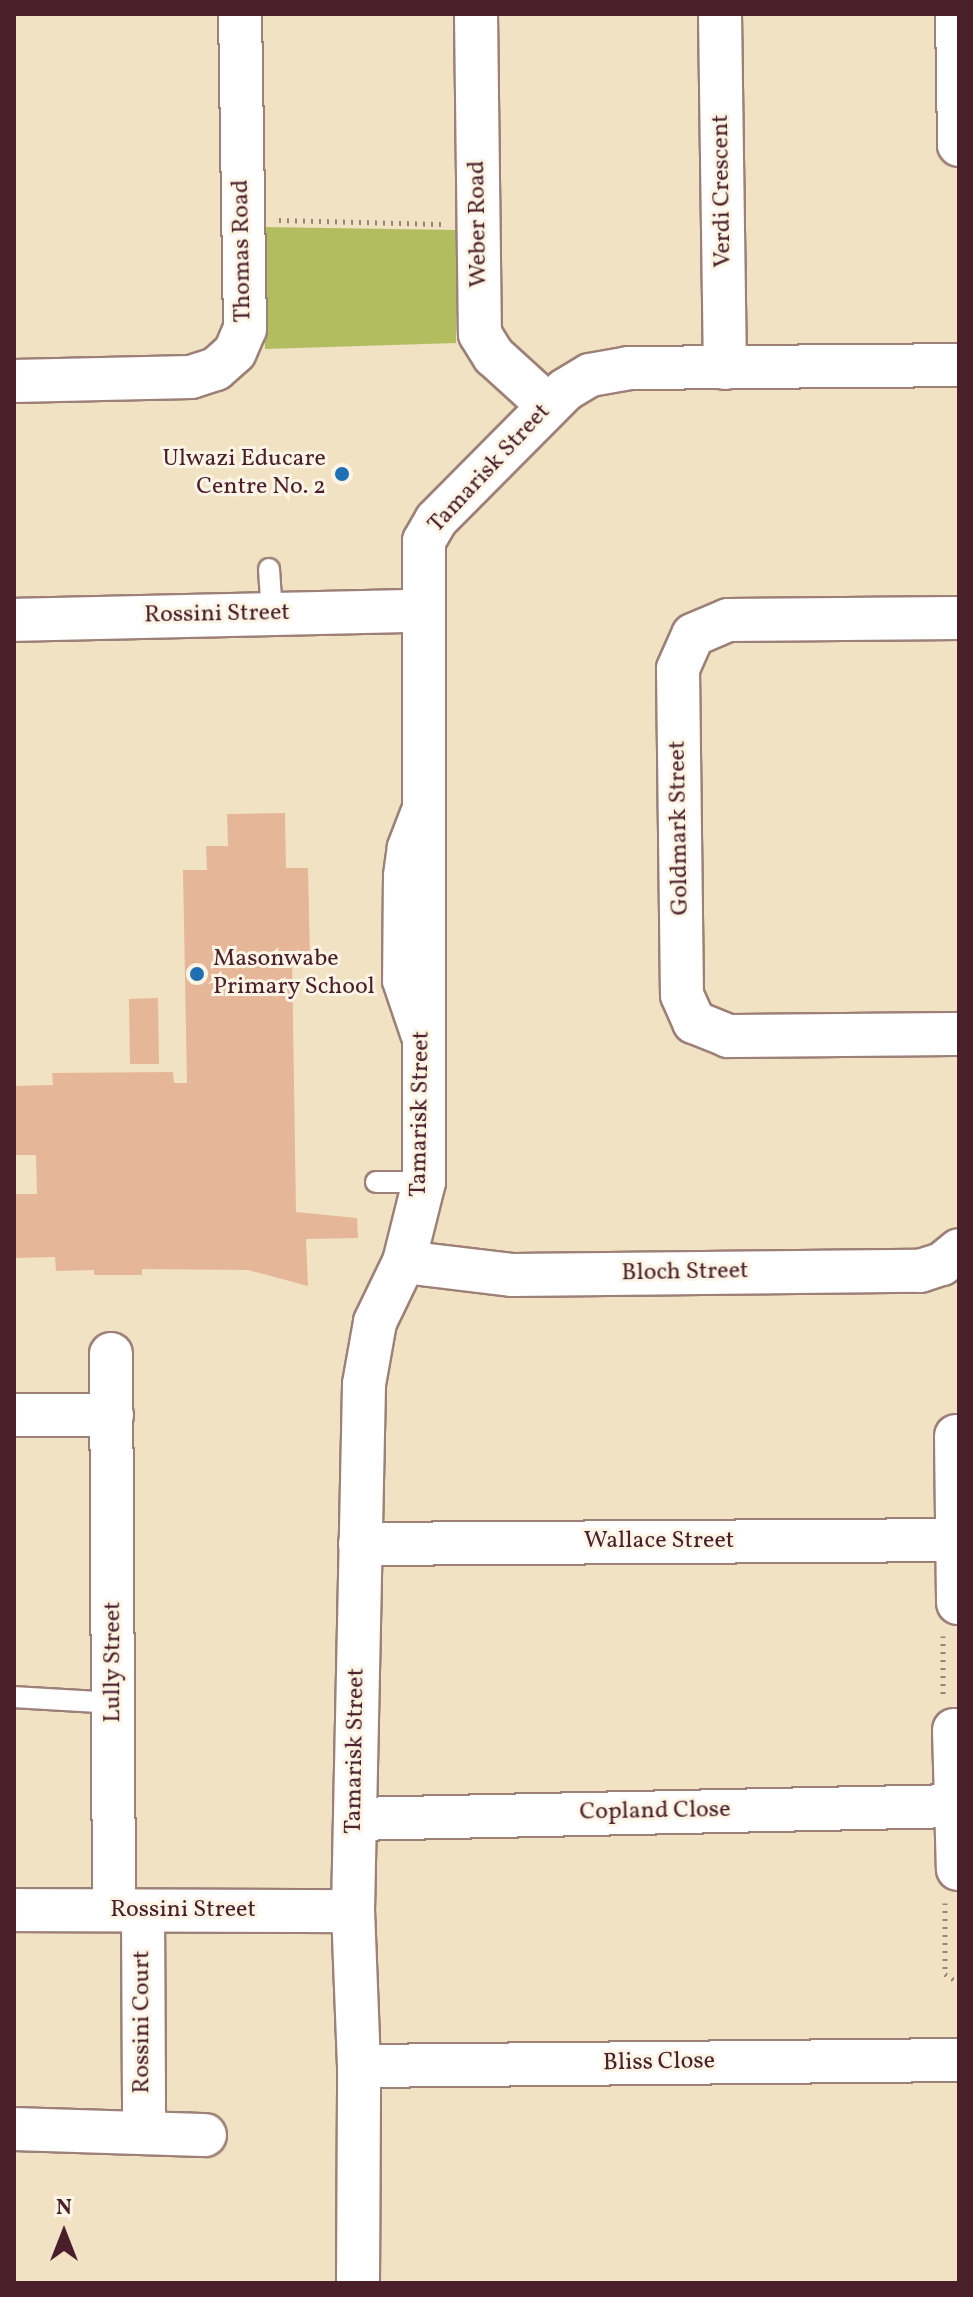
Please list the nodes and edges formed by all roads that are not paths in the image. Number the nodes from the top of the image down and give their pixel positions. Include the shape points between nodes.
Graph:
1 (240, 14) edge
2 (476, 14) edge
3 (720, 14) edge
4 (957, 14) edge
5 (959, 145) edge
6 (959, 365) edge
7 (725, 368) junction
8 (14, 381) edge
9 (549, 406) junction
10 (269, 569) dead end
11 (420, 611) junction
12 (272, 614) junction
13 (959, 618) edge
14 (14, 620) edge
15 (959, 1034) edge
16 (376, 1182) dead end
17 (424, 1182) junction
18 (959, 1250) edge
19 (404, 1262) junction
20 (111, 1354) dead end
21 (14, 1415) edge
22 (112, 1415) junction
23 (956, 1436) dead end
24 (957, 1540) edge
25 (360, 1544) junction
26 (958, 1603) edge
27 (14, 1697) edge
28 (114, 1703) junction
29 (954, 1730) road end
30 (956, 1806) junction
31 (355, 1819) junction
32 (958, 1869) edge
33 (14, 1910) edge
34 (128, 1910) junction
35 (353, 1911) junction
36 (959, 2060) edge
37 (359, 2066) junction
38 (14, 2129) edge
39 (144, 2133) junction
40 (205, 2135) dead end
41 (358, 2283) edge

1 - 8 street, Thomas Road via 245,329 235,352 216,369 191,377
2 - 9 street, Weber Road via 480,334 494,356
3 - 7 street, Verdi Crescent
4 - 5 street
6 - 7 street, Tamarisk Street
7 - 9 street, Tamarisk Street via 609,370 577,381
9 - 11 street, Tamarisk Street via 429,530 421,553
10 - 12 lane
11 - 12 street, Rossini Street
11 - 17 street, Tamarisk Street
12 - 14 street, Rossini Street
13 - 15 street, Goldmark Street via 728,620 693,635 678,669 682,995 694,1022 728,1036
16 - 17 lane
17 - 19 street, Tamarisk Street
18 - 19 street, Bloch Street via 942,1264 920,1271 513,1275
19 - 25 street, Tamarisk Street via 367,1353
20 - 22 street, Lully Street
21 - 22 street
22 - 28 street, Lully Street
23 - 24 street
24 - 25 street, Wallace Street
24 - 26 street
25 - 31 street, Tamarisk Street
27 - 28 lane
28 - 34 street, Lully Street
29 - 30 street
30 - 31 street, Copland Close
30 - 32 street
31 - 35 street, Tamarisk Street
33 - 34 street, Rossini Street
34 - 35 street, Rossini Street
34 - 39 street, Rossini Court
35 - 37 street, Tamarisk Street
36 - 37 street, Bliss Close
37 - 41 street, Tamarisk Street
38 - 39 street
39 - 40 street

